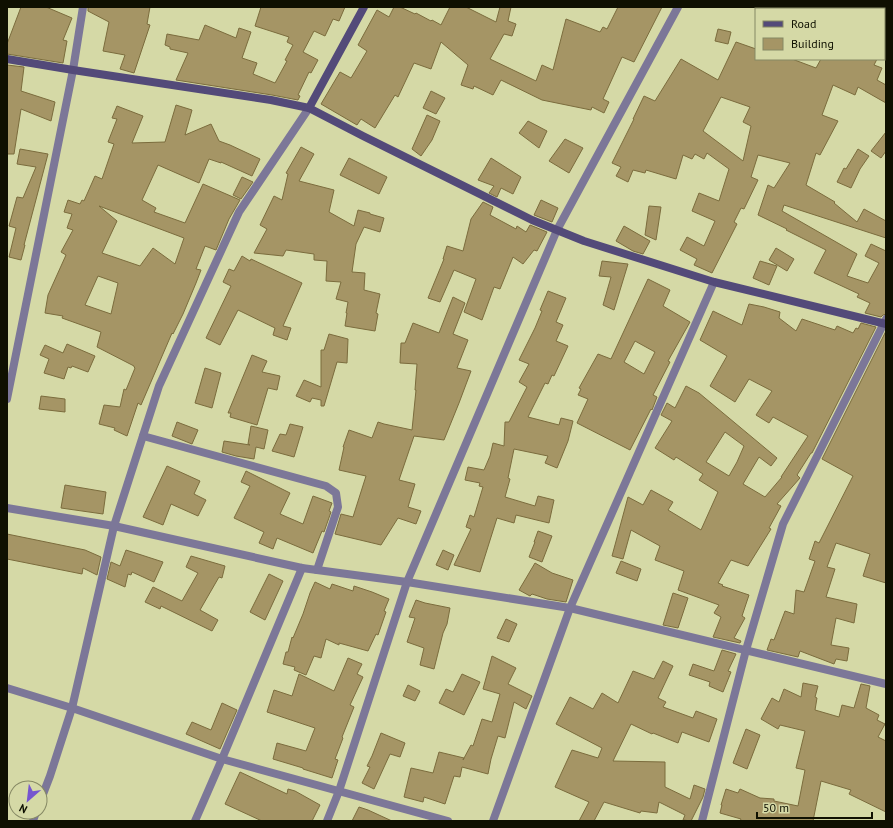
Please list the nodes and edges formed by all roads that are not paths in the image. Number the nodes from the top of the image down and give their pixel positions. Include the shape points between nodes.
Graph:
1 (82, 7) edge
2 (364, 7) edge
3 (678, 7) edge
4 (7, 59) edge
5 (73, 70) junction
6 (309, 108) junction
7 (557, 230) junction
8 (714, 282) junction
9 (885, 322) edge
10 (8, 387) edge
11 (7, 399) edge
12 (142, 436) junction
13 (7, 508) edge
14 (114, 526) junction
15 (302, 568) junction
16 (317, 570) junction
17 (407, 582) junction
18 (570, 608) junction
19 (746, 650) junction
20 (886, 684) edge
21 (7, 688) edge
22 (72, 708) junction
23 (222, 758) junction
24 (48, 781) edge
25 (339, 790) junction
26 (194, 821) edge
27 (327, 821) edge
28 (448, 821) edge
29 (494, 821) edge
30 (702, 821) edge

1 - 5 street
2 - 6 street
3 - 7 street
4 - 5 street
5 - 6 street
5 - 10 street
6 - 7 street via 532,220
6 - 12 street via 239,212 158,386
7 - 8 street
7 - 17 street
8 - 9 street
8 - 18 street
9 - 19 street via 783,524
10 - 11 street
12 - 14 street
12 - 16 street via 326,486 336,493 338,507
13 - 14 street
14 - 15 street
14 - 22 street
15 - 16 street
15 - 23 street
16 - 17 street
17 - 18 street
17 - 25 street
18 - 19 street
18 - 29 street
19 - 20 street
19 - 30 street
21 - 22 street
22 - 23 street
22 - 24 street
23 - 25 street
23 - 26 street
25 - 27 street
25 - 28 street

